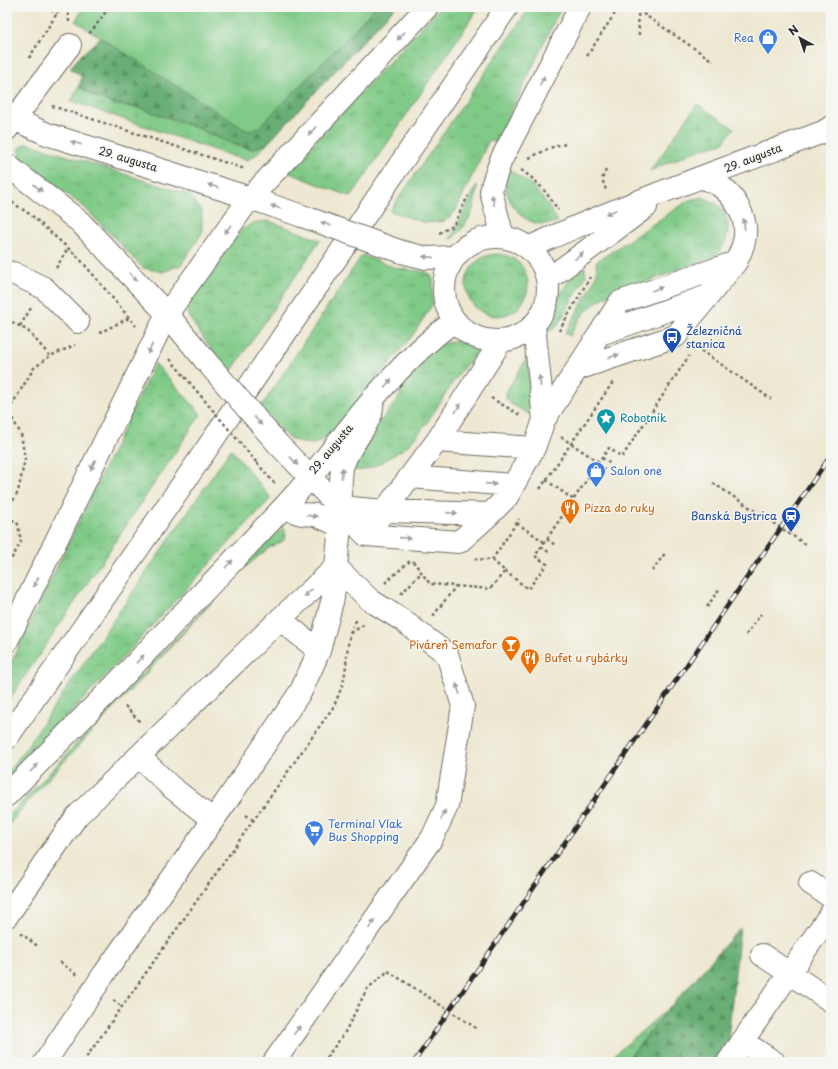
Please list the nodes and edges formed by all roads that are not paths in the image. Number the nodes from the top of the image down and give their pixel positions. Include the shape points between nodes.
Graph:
1 (428, 7) edge
2 (507, 7) edge
3 (580, 7) edge
4 (70, 45) road end
5 (9, 122) edge
6 (828, 125) edge
7 (7, 165) edge
8 (702, 177) junction
9 (674, 188) junction
10 (250, 198) junction
11 (503, 237) junction
12 (528, 248) junction
13 (454, 257) junction
14 (736, 262) junction
15 (7, 272) edge
16 (547, 280) junction
17 (709, 296) junction
18 (167, 314) junction
19 (454, 321) junction
20 (78, 322) dead end
21 (534, 325) junction
22 (600, 334) junction
23 (501, 341) junction
24 (577, 369) junction
25 (373, 398) junction
26 (543, 423) junction
27 (437, 441) junction
28 (534, 448) junction
29 (310, 478) junction
30 (410, 478) junction
31 (513, 486) junction
32 (283, 508) junction
33 (385, 511) junction
34 (490, 514) junction
35 (340, 516) junction
36 (366, 535) junction
37 (336, 567) junction
38 (280, 619) junction
39 (8, 635) edge
40 (319, 651) junction
41 (7, 738) edge
42 (139, 756) junction
43 (7, 796) edge
44 (213, 820) junction
45 (810, 883) dead end
46 (831, 897) edge
47 (831, 913) edge
48 (13, 925) edge
49 (762, 955) dead end
50 (790, 973) junction
51 (831, 1001) edge
52 (742, 1041) junction
53 (45, 1062) edge
54 (274, 1062) edge
55 (728, 1062) edge
56 (774, 1062) edge

1 -> 10 main road
2 - 41 main road
11 -> 3 main road via 491,192 493,183 501,160
4 - 5 main road
10 -> 5 main road, 29. augusta
6 - 8 main road, 29. augusta
7 -> 18 main road, 29. augusta via 80,222
8 - 9 main road, 29. augusta
14 -> 8 main road via 745,235 740,210 723,189
9 -> 12 main road, 29. augusta
16 -> 9 main road, 29. augusta
13 -> 10 main road, 29. augusta, bridge via 426,258 402,252
10 -> 18 main road
11 - 12 main road
11 - 13 main road via 476,241
12 - 16 main road via 544,268
13 - 19 main road via 446,272 443,289 446,306
14 - 17 main road
22 -> 14 main road via 620,302
15 - 20 main road via 44,288
16 - 21 main road via 545,308
17 - 22 main road
24 -> 17 main road via 676,336
18 -> 29 main road, 29. augusta, bridge
18 -> 39 main road
19 - 23 main road via 474,337 492,342
25 -> 19 main road, 29. augusta via 413,355
21 - 23 main road via 519,336
26 -> 21 main road
22 - 24 main road
27 -> 23 main road
24 - 26 main road
25 - 29 main road, 29. augusta
35 -> 25 main road via 342,467 371,414
26 - 28 main road
27 - 28 main road
27 - 30 main road
28 - 31 main road
29 - 32 main road
29 - 35 main road
30 -> 31 main road
30 - 33 main road
31 - 34 main road via 507,497
32 -> 35 main road via 302,514
43 -> 32 main road
33 -> 34 main road
33 - 35 main road
33 - 36 main road
36 -> 34 main road via 459,542
35 - 36 main road
35 - 37 main road
37 -> 38 main road
37 - 40 main road via 333,598
54 -> 37 main road via 432,838 447,806 463,706 447,654 370,600
38 - 40 main road
38 - 42 main road
40 - 44 main road via 301,691
42 - 44 main road via 170,786
42 - 48 main road via 77,816
44 - 53 main road
45 - 46 main road
47 - 50 main road
49 - 50 main road
50 - 51 main road
50 - 52 main road
52 - 55 main road
52 - 56 main road

